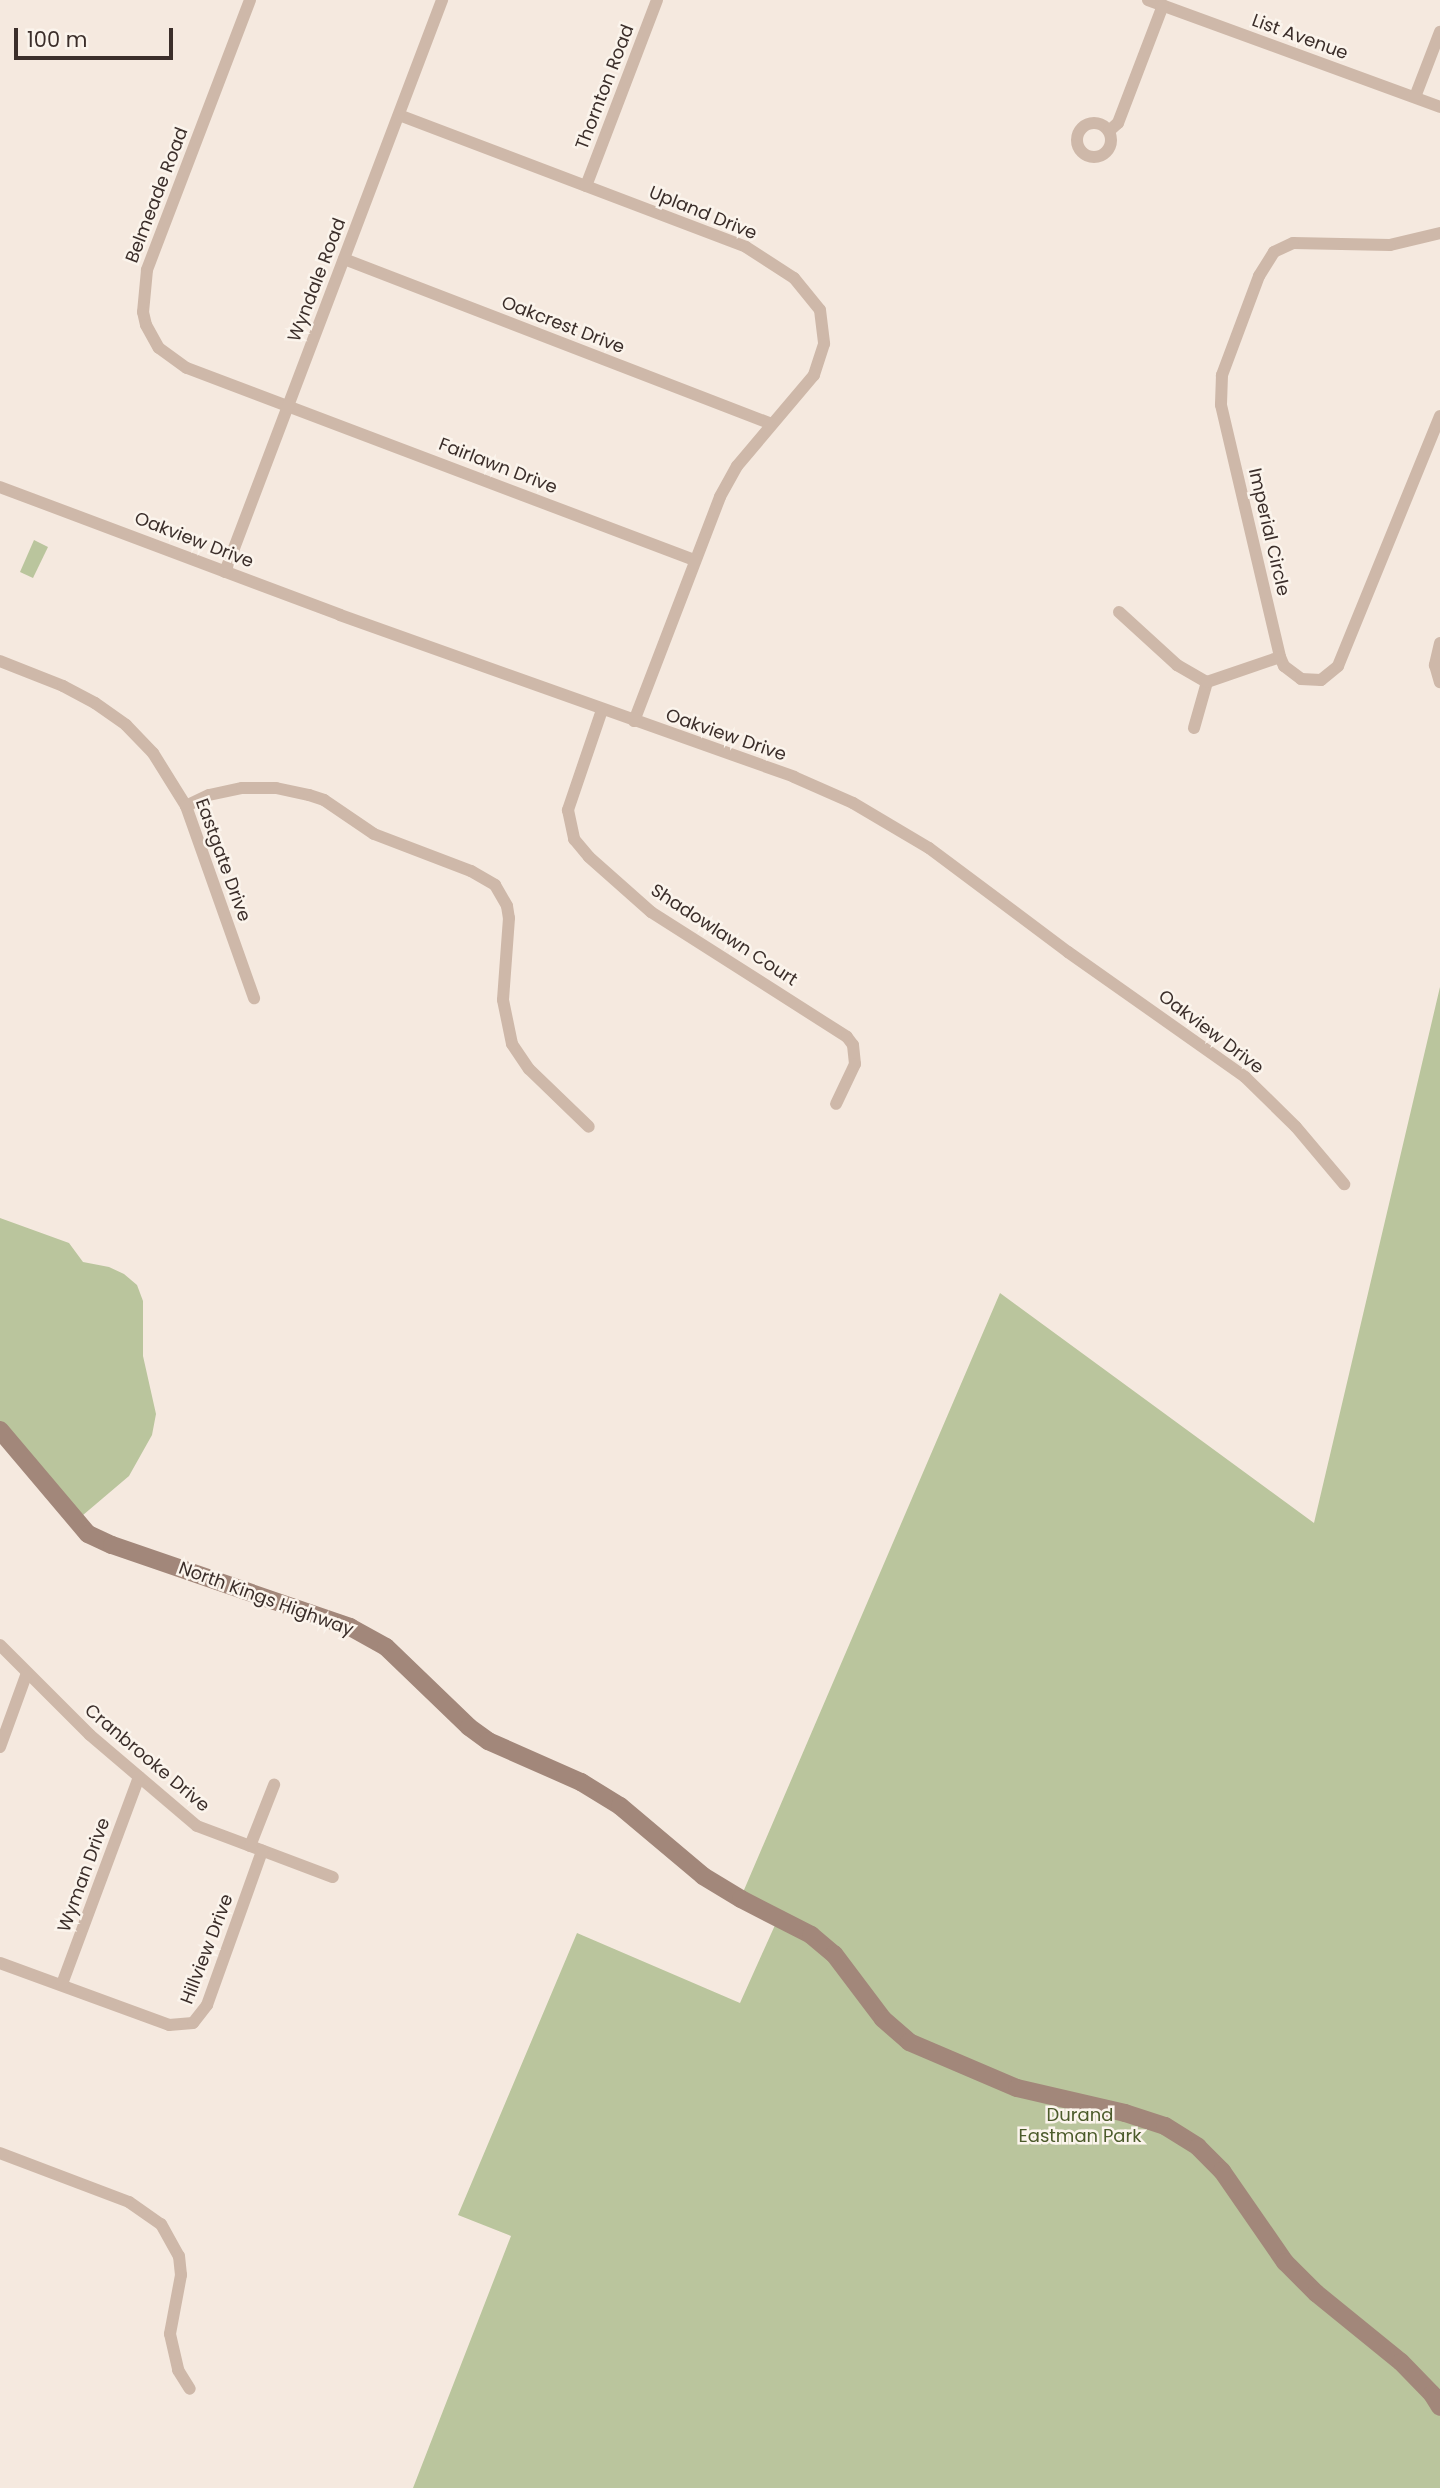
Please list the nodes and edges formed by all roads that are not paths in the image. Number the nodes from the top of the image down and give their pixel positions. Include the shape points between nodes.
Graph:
1 (250, 0) edge
2 (442, 0) edge
3 (657, 0) edge
4 (1148, 0) edge
5 (1163, 5) junction
6 (1440, 32) edge
7 (1415, 97) junction
8 (1440, 107) edge
9 (399, 115) junction
10 (1109, 131) dead end
11 (586, 186) junction
12 (1440, 233) edge
13 (344, 259) junction
14 (288, 405) junction
15 (1440, 416) edge
16 (770, 424) junction
17 (0, 487) edge
18 (694, 560) junction
19 (225, 572) junction
20 (1119, 612) dead end
21 (1440, 643) edge
22 (1280, 657) junction
23 (0, 661) edge
24 (1207, 682) junction
25 (1440, 682) edge
26 (602, 710) junction
27 (634, 721) junction
28 (1194, 728) dead end
29 (186, 806) junction
30 (254, 998) dead end
31 (836, 1104) dead end
32 (589, 1126) dead end
33 (1344, 1184) dead end
34 (0, 1430) edge
35 (0, 1645) edge
36 (27, 1673) junction
37 (0, 1747) edge
38 (139, 1777) junction
39 (274, 1785) dead end
40 (256, 1849) junction
41 (333, 1877) dead end
42 (0, 1963) edge
43 (62, 1984) junction
44 (0, 2152) edge
45 (190, 2389) dead end
46 (1440, 2407) edge

1 - 14 street, Belmeade Road via 147,270 144,312 152,338 177,363
2 - 9 street, Wyndale Road
3 - 11 street, Thornton Road
4 - 5 street, List Avenue
5 - 7 street, List Avenue
5 - 10 street via 1118,123
6 - 7 street
7 - 8 street, List Avenue
9 - 11 street, Upland Drive
9 - 13 street, Wyndale Road
11 - 16 street, Upland Drive via 746,247 781,268 812,297 823,328 820,360 806,386
12 - 22 street, Imperial Circle via 1391,244 1293,243 1268,259 1254,288 1222,375 1220,396
13 - 14 street, Wyndale Road
13 - 16 street, Oakcrest Drive
14 - 18 street, Fairlawn Drive
14 - 19 street, Wyndale Road
15 - 22 street via 1338,667 1311,682 1291,674
16 - 18 street, Upland Drive via 727,483
17 - 19 street, Oakview Drive
18 - 27 street, Upland Drive
19 - 26 street, Oakview Drive
20 - 24 street via 1177,665
21 - 25 street via 1435,665
22 - 24 street
23 - 29 street, Eastgate Drive via 63,686 111,714 153,753
24 - 28 street
26 - 27 street, Oakview Drive
26 - 31 street, Shadowlawn Court via 568,810 574,839 651,912 847,1037 855,1064
27 - 33 street, Oakview Drive via 794,777 853,803 929,848 1245,1077
29 - 30 street, Eastgate Drive
29 - 32 street via 242,788 309,795 374,834 471,871 495,885 509,918 503,1000 512,1044 529,1069
34 - 46 street, North Kings Highway via 88,1534 350,1626 386,1647 488,1741 581,1782 620,1806 703,1876 811,1935 834,1954 883,2019 909,2042 1017,2088 1165,2126 1198,2147 1222,2171 1285,2262 1401,2362
35 - 36 street, Cranbrooke Drive
36 - 37 street
36 - 38 street, Cranbrooke Drive
38 - 40 street, Cranbrooke Drive via 197,1826
38 - 43 street, Wyman Drive
39 - 40 street, Hillview Drive
40 - 41 street, Cranbrooke Drive
40 - 43 street, Hillview Drive via 207,2004 192,2023 169,2025
42 - 43 street, Hillview Drive
44 - 45 street via 128,2202 161,2224 179,2256 180,2284 170,2333 178,2370

